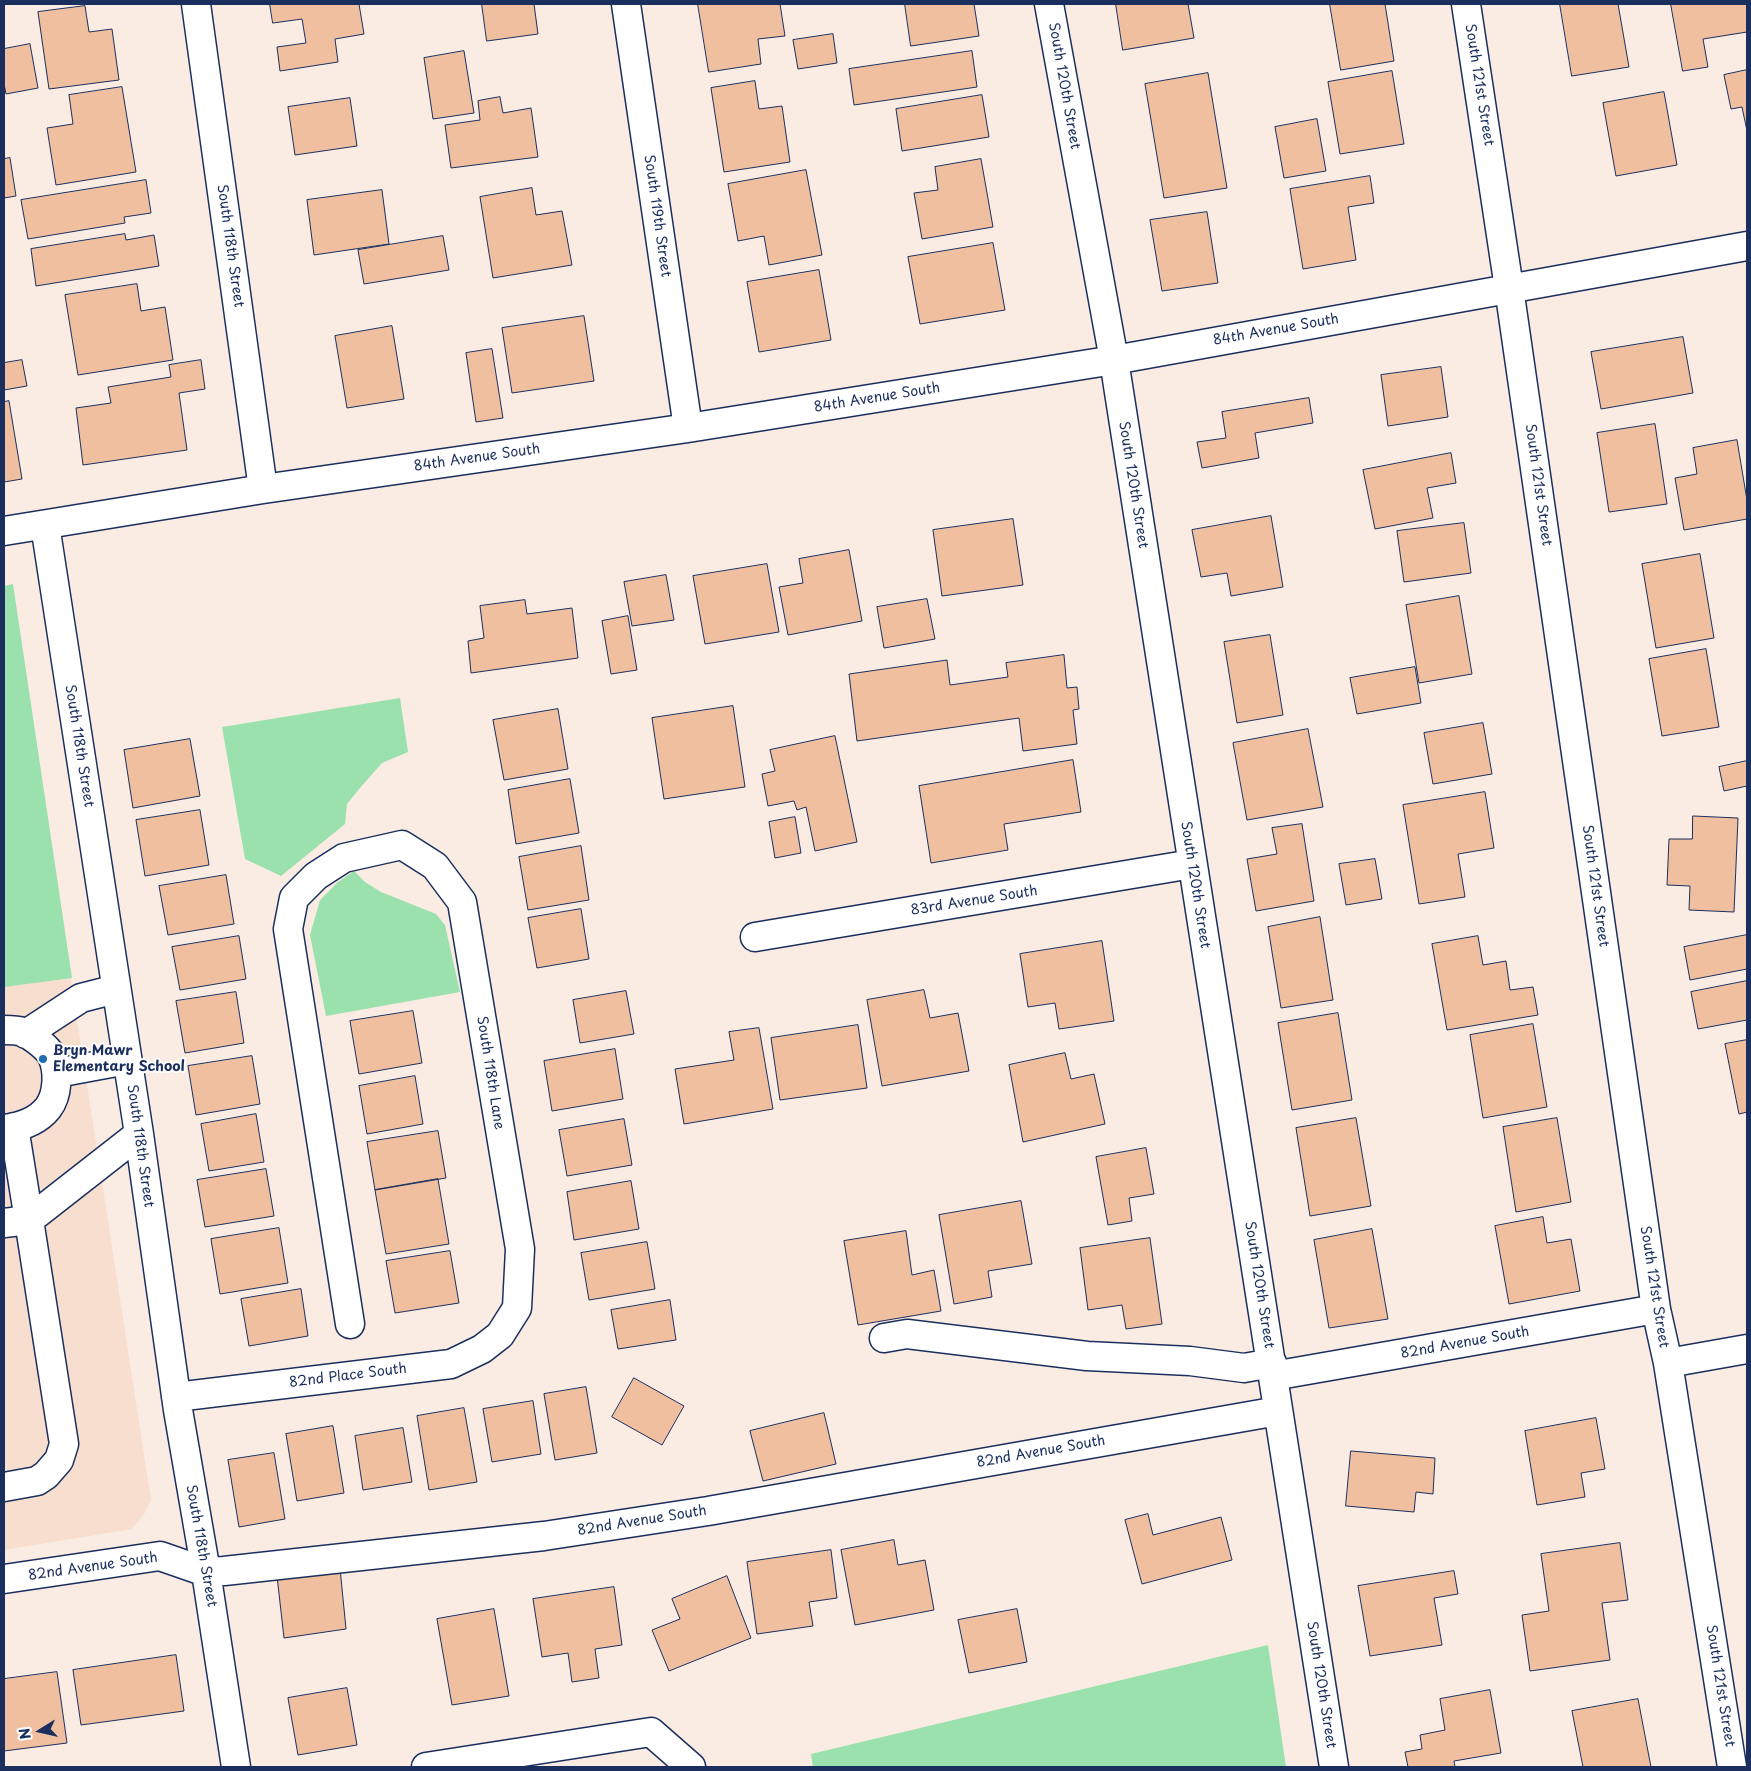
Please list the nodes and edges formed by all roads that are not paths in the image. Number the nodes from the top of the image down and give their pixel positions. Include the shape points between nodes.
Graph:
1 (196, 4) edge
2 (626, 4) edge
3 (1049, 4) edge
4 (1466, 4) edge
5 (1747, 246) edge
6 (1509, 288) junction
7 (1114, 360) junction
8 (688, 428) junction
9 (263, 489) junction
10 (45, 524) junction
11 (4, 531) edge
12 (1192, 864) junction
13 (755, 937) dead end
14 (116, 989) junction
15 (15, 1032) edge
16 (127, 1060) junction
17 (57, 1073) junction
18 (9, 1128) edge
19 (139, 1134) junction
20 (16, 1222) edge
21 (1656, 1309) junction
22 (350, 1324) dead end
23 (506, 1325) joint
24 (884, 1338) dead end
25 (1747, 1349) edge
26 (1668, 1363) junction
27 (1272, 1370) junction
28 (176, 1397) junction
29 (1278, 1411) junction
30 (4, 1487) edge
31 (206, 1572) junction
32 (4, 1579) edge
33 (236, 1767) edge
34 (426, 1767) edge
35 (691, 1767) edge
36 (1334, 1767) edge
37 (1732, 1767) edge

1 - 9 street, South 118th Street
2 - 8 street, South 119th Street
3 - 7 street, South 120th Street
4 - 6 street, South 121st Street
5 - 6 street, 84th Avenue South
6 - 7 street, 84th Avenue South
6 - 21 street, South 121st Street
7 - 8 street, 84th Avenue South
7 - 12 street, South 120th Street
8 - 9 street, 84th Avenue South
9 - 10 street, 84th Avenue South
10 - 11 street, 84th Avenue South
10 - 14 street, South 118th Street
12 - 13 street, 83rd Avenue South
12 - 27 street, South 120th Street
14 - 15 street via 80,998
14 - 16 street, South 118th Street
15 - 17 street via 38,1042 52,1055
16 - 17 street
16 - 19 street, South 118th Street
17 - 18 street via 49,1107 27,1124
18 - 20 street
19 - 20 street
19 - 28 street, South 118th Street
20 - 30 street via 64,1444 59,1460 46,1475 37,1481
21 - 26 street, South 121st Street
21 - 27 street, 82nd Avenue South
22 - 23 street, South 118th Lane via 288,929 294,898 316,876 344,858 402,845 435,866 462,902 520,1249 517,1308
23 - 28 street, 82nd Place South via 500,1335 482,1349 451,1364
24 - 27 street, 82nd Avenue South via 907,1334 1087,1356 1190,1361
25 - 26 street
26 - 37 street, South 121st Street
27 - 29 street, South 120th Street
28 - 31 street, South 118th Street
29 - 31 street, 82nd Avenue South via 708,1511 544,1536
29 - 36 street, South 120th Street
31 - 32 street, 82nd Avenue South via 160,1556
31 - 33 street, South 118th Street
34 - 35 street via 651,1732

